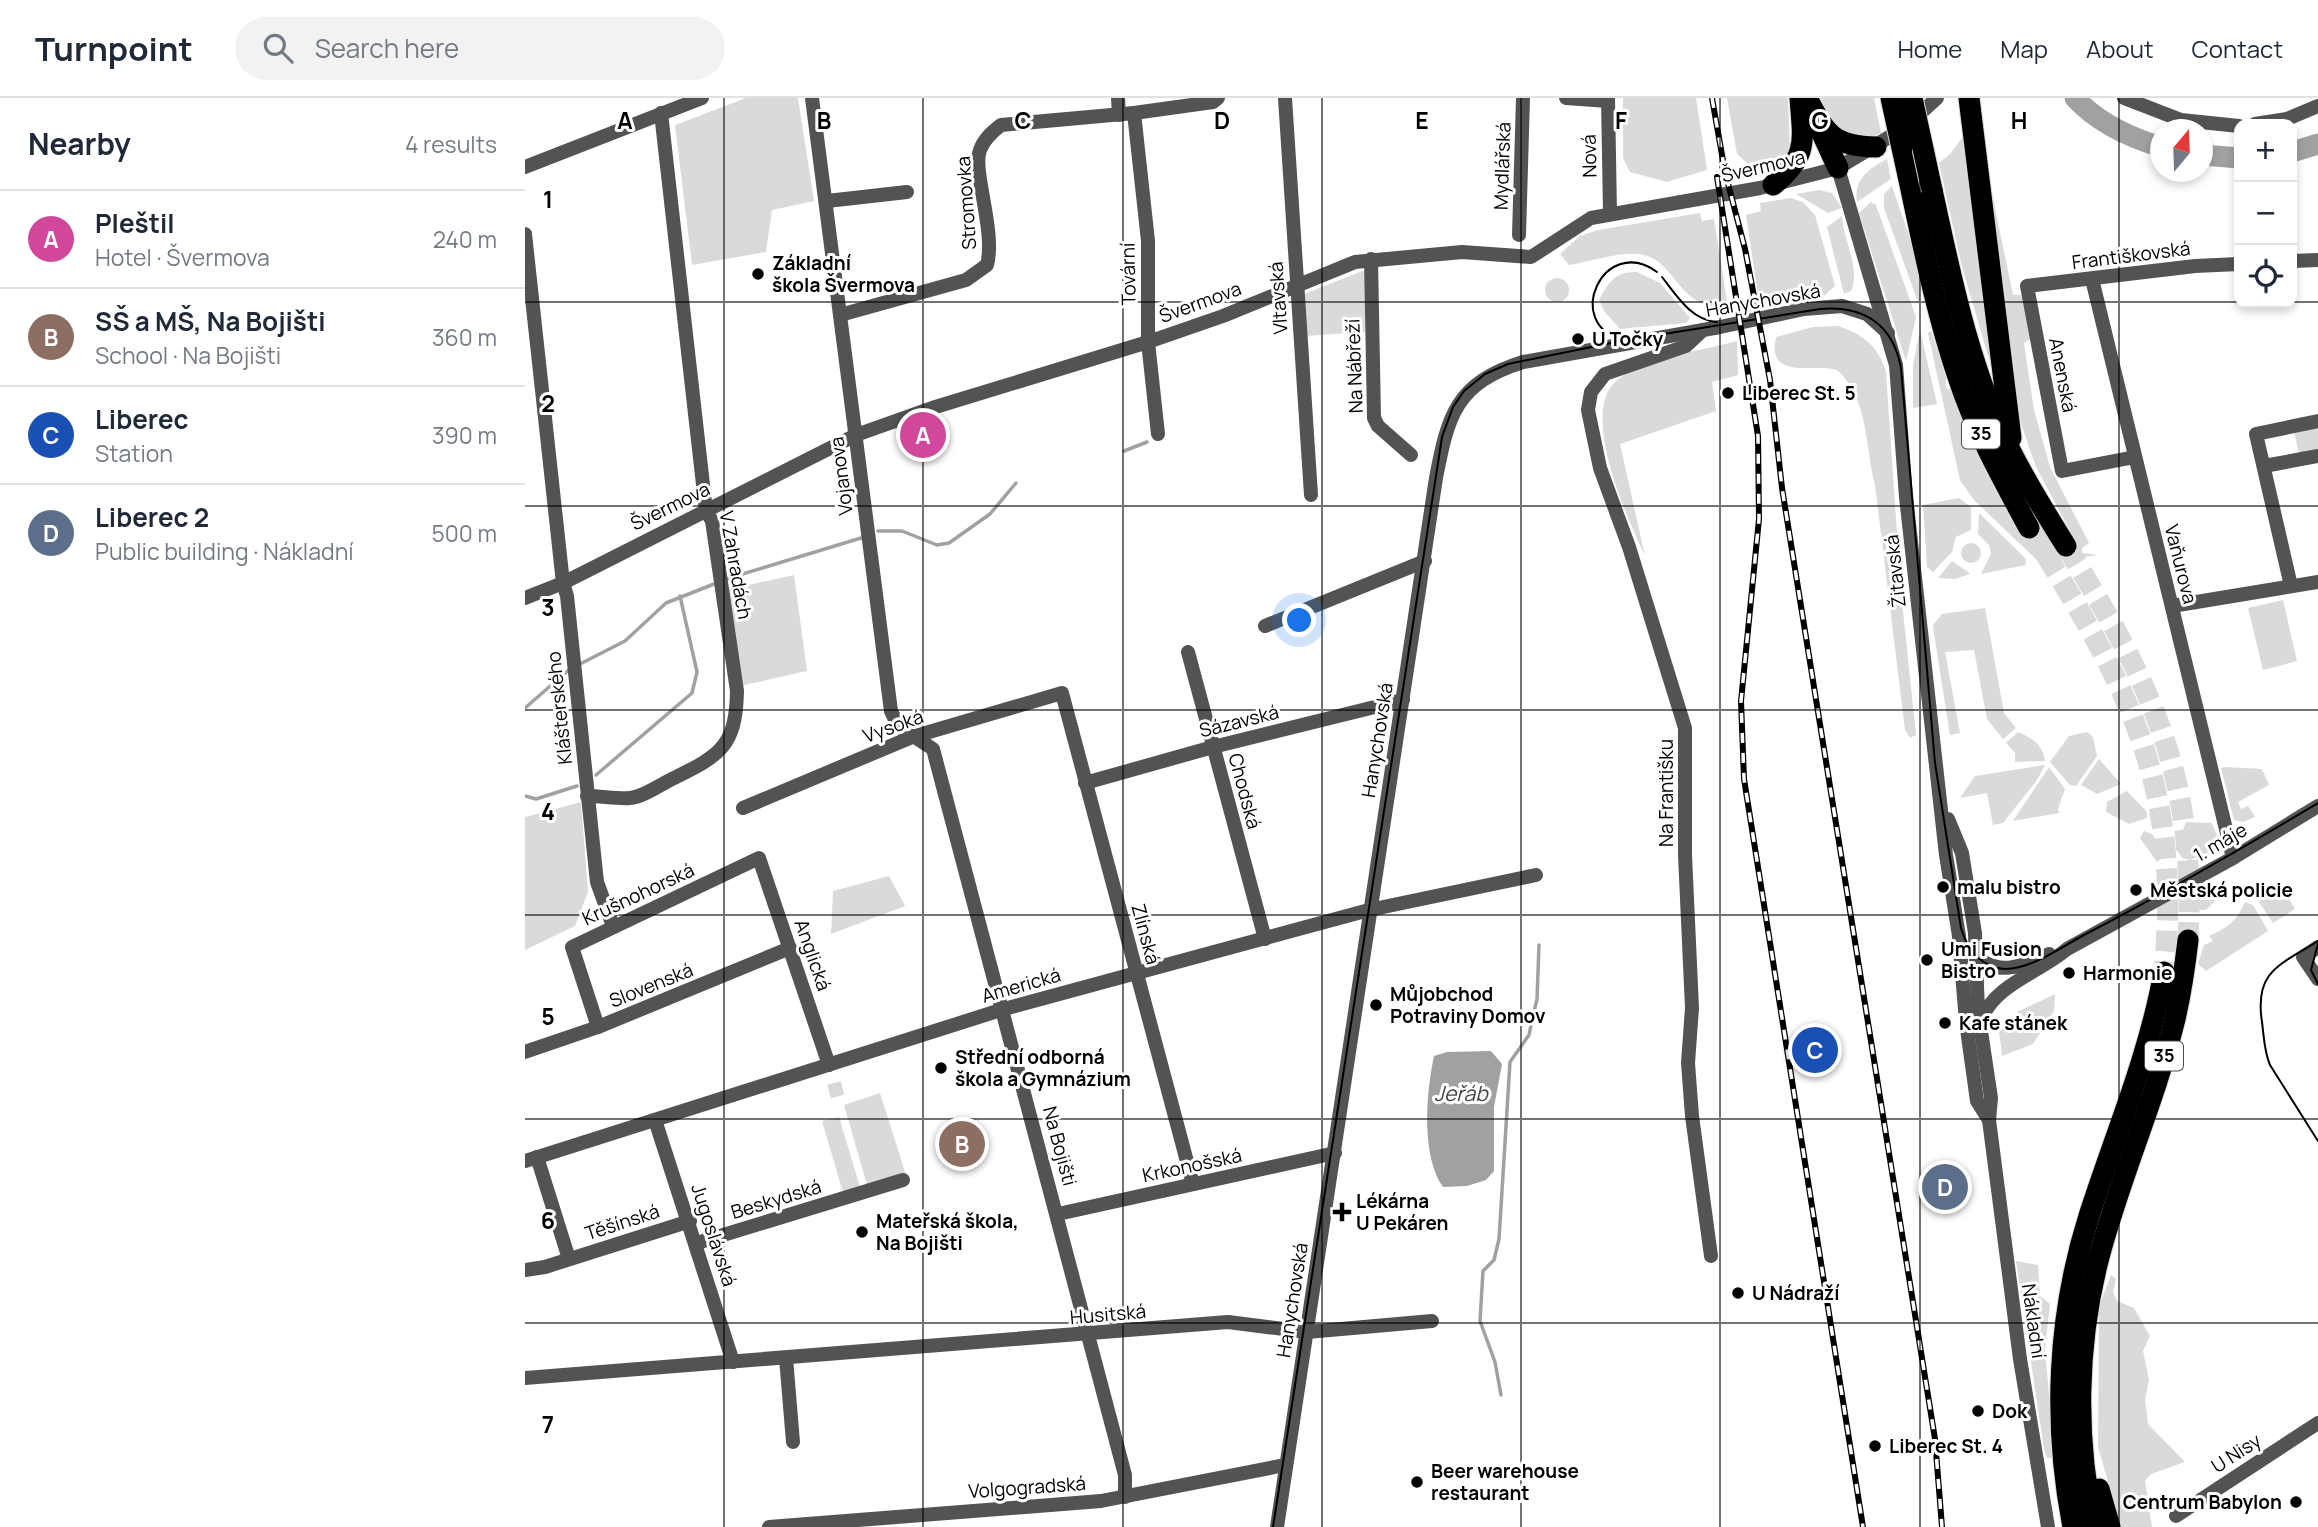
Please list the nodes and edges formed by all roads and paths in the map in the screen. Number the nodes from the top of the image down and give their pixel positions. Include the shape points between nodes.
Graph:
1 (702, 98) edge
2 (812, 98) edge
3 (1118, 98) edge
4 (1218, 98) edge
5 (1285, 98) edge
6 (1524, 98) edge
7 (1566, 98) edge
8 (1800, 98) edge
9 (1806, 98) edge
10 (1891, 98) edge
11 (1912, 98) edge
12 (1937, 98) edge
13 (1969, 98) edge
14 (2124, 98) edge
15 (1608, 99) edge
16 (2318, 106) edge
17 (661, 113) junction
18 (1127, 114) junction
19 (2287, 119) edge
20 (2234, 125) edge
21 (1876, 147) junction
22 (525, 167) edge
23 (1838, 168) junction
24 (1773, 185) junction
25 (907, 192) dead end
26 (1922, 192) junction
27 (827, 201) junction
28 (1610, 213) junction
29 (525, 234) edge
30 (1518, 235) dead end
31 (1371, 259) junction
32 (2318, 260) edge
33 (2297, 261) edge
34 (2234, 264) edge
35 (1870, 278) junction
36 (2092, 279) junction
37 (1297, 285) junction
38 (2027, 286) joint
39 (1852, 307) junction
40 (840, 315) junction
41 (1703, 330) junction
42 (1888, 333) junction
43 (1148, 342) junction
44 (2318, 421) edge
45 (1158, 434) dead end
46 (856, 435) junction
47 (1411, 455) dead end
48 (2318, 456) edge
49 (2014, 457) junction
50 (2135, 457) junction
51 (2264, 466) junction
52 (1311, 495) dead end
53 (706, 510) junction
54 (2029, 528) tunnel mouth
55 (2066, 546) tunnel mouth
56 (1425, 561) junction
57 (2318, 582) edge
58 (563, 583) junction
59 (2291, 586) junction
60 (525, 598) edge
61 (2172, 606) junction
62 (1265, 626) dead end
63 (1188, 652) dead end
64 (1062, 693) joint
65 (1403, 700) junction
66 (912, 737) junction
67 (1213, 747) junction
68 (1085, 783) junction
69 (587, 796) junction
70 (1943, 805) junction
71 (2318, 806) edge
72 (743, 808) dead end
73 (759, 858) joint
74 (2233, 858) junction
75 (1536, 875) dead end
76 (1371, 910) junction
77 (613, 926) junction
78 (1959, 936) junction
79 (1265, 939) junction
80 (2188, 940) tunnel mouth
81 (2318, 947) edge
82 (790, 948) junction
83 (2067, 949) junction
84 (1976, 951) junction
85 (2005, 968) junction
86 (1136, 972) junction
87 (2164, 972) tunnel mouth
88 (1962, 973) junction
89 (2318, 979) edge
90 (1976, 990) junction
91 (2000, 993) junction
92 (1004, 1009) junction
93 (1965, 1011) junction
94 (1982, 1020) junction
95 (598, 1027) junction
96 (525, 1052) edge
97 (829, 1065) junction
98 (655, 1120) junction
99 (1989, 1120) junction
100 (1335, 1153) junction
101 (531, 1159) edge
102 (903, 1180) dead end
103 (1193, 1184) junction
104 (1058, 1214) junction
105 (690, 1221) junction
106 (697, 1243) junction
107 (1711, 1256) dead end
108 (569, 1259) junction
109 (525, 1270) edge
110 (1432, 1321) dead end
111 (1307, 1332) junction
112 (1090, 1335) junction
113 (786, 1358) junction
114 (733, 1362) junction
115 (2081, 1376) junction
116 (525, 1378) edge
117 (2318, 1423) edge
118 (793, 1443) dead end
119 (1285, 1465) junction
120 (1125, 1497) junction
121 (2175, 1516) dead end
122 (769, 1527) edge
123 (783, 1527) edge
124 (1277, 1527) edge
125 (2048, 1527) edge
126 (2073, 1527) edge
127 (2094, 1527) edge
128 (2110, 1527) edge

1 - 17 street
2 - 27 street, Vojanova
3 - 18 street, Tovární
4 - 18 street, Stromovka
5 - 37 street, Vltavská
6 - 30 street, Mydlářská
7 - 15 street
8 - 24 highway via 1800,158
9 - 21 highway via 1832,137 1853,147
9 - 23 highway
10 - 26 highway, 35, bridge
11 - 26 highway, 35, bridge
12 - 21 street, Švermova
13 - 49 highway
14 - 20 street via 2181,120
15 - 28 street, Nová
16 - 19 street
17 - 22 street
17 - 53 street, V Zahradách
18 - 40 street, Stromovka via 1001,125 987,136 978,153 992,248 987,265 966,280
18 - 43 street, Tovární via 1148,241
21 - 23 street, Švermova
23 - 24 street, Švermova
23 - 35 street, Žitavská
24 - 28 street, Švermova
25 - 27 street
26 - 49 highway, 35 via 1992,411
26 - 54 highway, 35 via 1959,380 2001,477
27 - 40 street, Vojanova
28 - 31 street, Švermova via 1576,225 1531,257 1462,252
29 - 58 street, Klášterského
31 - 37 street, Švermova
31 - 47 street, Na Nábřeží via 1374,418
32 - 33 street
34 - 36 street, Františkovská
35 - 39 street
35 - 42 street, Žitavská
36 - 38 street, Františkovská
36 - 50 street, Vaňurova
37 - 43 street, Švermova
37 - 52 street, Vltavská
38 - 50 street, Anenská via 2062,471
39 - 41 street, Hanychovská via 1804,309
39 - 42 street
40 - 46 street, Vojanova
41 - 56 street, Hanychovská via 1523,362 1477,385 1455,407 1446,426
41 - 107 street, Na Františku via 1685,346 1605,374 1591,392 1588,410 1600,468 1685,728 1692,1008 1688,1063
42 - 70 street, Žitavská via 1896,365 1906,497
43 - 45 street, Tovární
43 - 46 street, Švermova
44 - 51 street via 2256,434
46 - 53 street, Švermova
46 - 66 street, Vojanova via 891,711 898,726
48 - 51 street
49 - 55 highway, 35
50 - 61 street, Vaňurova
51 - 59 street
53 - 58 street, Švermova
53 - 69 street, V Zahradách via 712,521 737,691 734,729 717,756 635,797
56 - 62 street
56 - 65 street, Hanychovská
57 - 59 street
58 - 60 street, Švermova
58 - 69 street, Klášterského via 568,596
59 - 61 street
61 - 74 street, Vaňurova
63 - 67 street, Chodská
64 - 66 street, Vysoká
64 - 68 street, Zlínská
65 - 67 street, Sázavská
65 - 76 street, Hanychovská
66 - 72 street, Vysoká
66 - 92 street, Na Bojišti via 933,749
67 - 68 street, Sázavská
67 - 79 street, Chodská
68 - 86 street, Zlínská
69 - 77 street, Klášterského via 597,882
70 - 78 street, Žitavská
70 - 84 street, Žitavská via 1962,853
71 - 74 street, 1. máje
73 - 77 street, Krušnohorská
73 - 82 street, Anglická
74 - 83 street, 1. máje
75 - 76 street, Americká
76 - 79 street, Americká
76 - 100 street, Hanychovská
77 - 95 street, Krušnohorská via 572,947
78 - 84 street
78 - 88 street, Nákladní
79 - 86 street, Americká
80 - 115 highway, 35 via 2175,1018 2098,1259
81 - 89 street via 2303,957
82 - 95 street, Slovenská
82 - 97 street, Anglická
83 - 85 street, 1. máje
83 - 91 street, 1. máje
84 - 85 street
84 - 90 street, Žitavská
85 - 90 street, 1. máje
86 - 92 street, Americká
86 - 103 street, Zlínská
87 - 126 highway, 35 via 2149,1041 2088,1218 2068,1308 2060,1397
88 - 90 street
88 - 93 street, Nákladní
90 - 91 street
90 - 93 street via 1966,1001
90 - 94 street, Žitavská
91 - 94 street, 1. máje via 1989,1002
92 - 97 street, Americká
92 - 104 street, Na Bojišti
93 - 99 street, Nákladní via 1977,1101
94 - 99 street, Nákladní via 1991,1098
95 - 96 street, Slovenská
97 - 98 street, Americká
98 - 101 street, Americká
98 - 105 street, Jugoslávská
99 - 125 street, Nákladní via 2020,1359
100 - 103 street, Krkonošská
100 - 111 street, Hanychovská
101 - 108 street
102 - 106 street, Beskydská
103 - 104 street, Krkonošská
104 - 112 street, Na Bojišti
105 - 106 street, Jugoslávská
105 - 108 street, Těšínská
106 - 114 street, Jugoslávská
108 - 109 street, Těšínská
110 - 111 street, Husitská
111 - 112 street, Husitská via 1228,1322
111 - 119 street, Hanychovská
112 - 113 street, Husitská
112 - 120 street, Na Bojišti via 1125,1475
113 - 114 street, Husitská
113 - 118 street
114 - 116 street, Husitská
115 - 127 highway, 35 via 2082,1447
115 - 128 highway via 2093,1464
117 - 121 street, U Nisy
119 - 120 street, Volgogradská
119 - 124 street, Hanychovská
120 - 123 street, Volgogradská
122 - 123 street, Volgogradská

